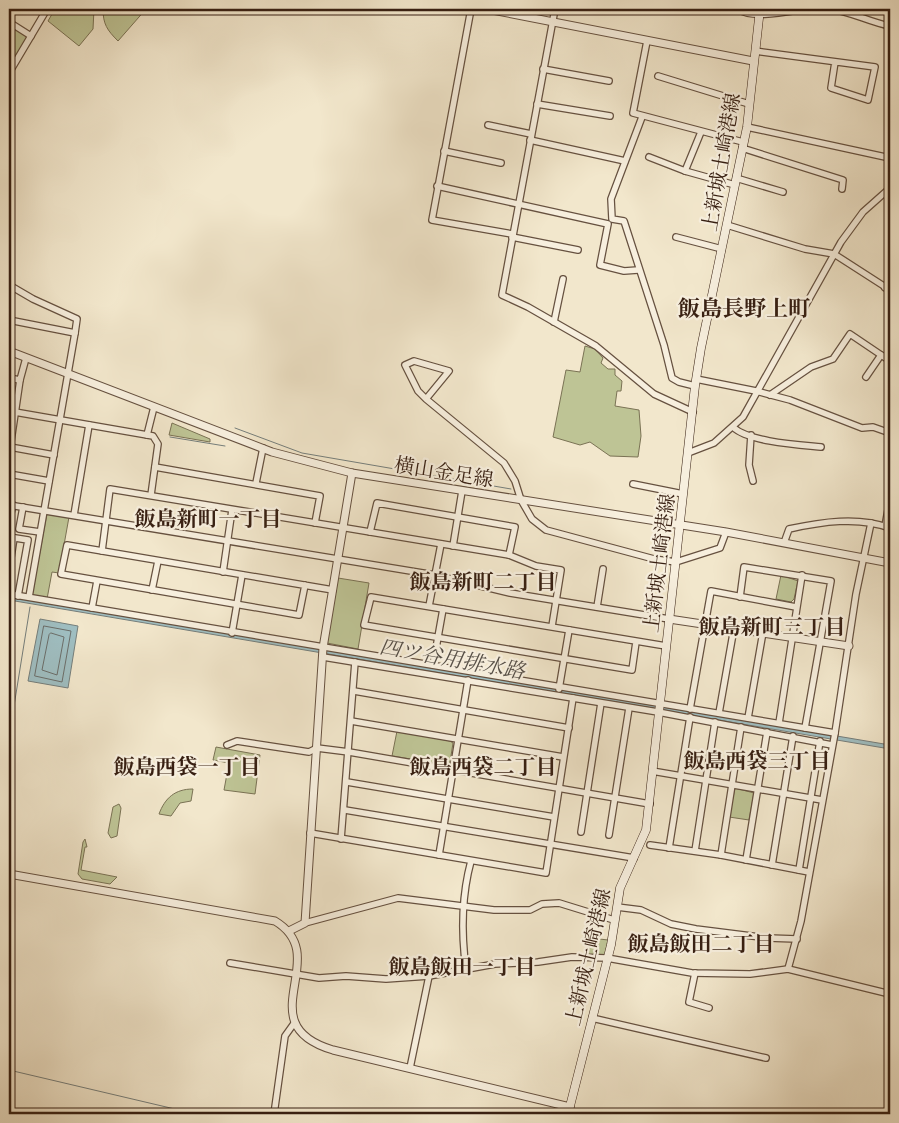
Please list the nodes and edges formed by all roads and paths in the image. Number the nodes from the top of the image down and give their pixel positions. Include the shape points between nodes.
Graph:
1 (47, 9) edge
2 (471, 9) edge
3 (487, 9) edge
4 (555, 9) edge
5 (739, 9) edge
6 (806, 9) edge
7 (831, 9) edge
8 (760, 11) edge
9 (552, 20) junction
10 (9, 22) edge
11 (890, 26) edge
12 (30, 36) junction
13 (647, 41) junction
14 (755, 51) junction
15 (753, 61) junction
16 (835, 62) junction
17 (543, 69) junction
18 (9, 73) edge
19 (658, 76) dead end
20 (608, 81) dead end
21 (537, 104) junction
22 (749, 104) junction
23 (610, 116) dead end
24 (642, 116) junction
25 (488, 125) dead end
26 (747, 127) junction
27 (700, 132) junction
28 (531, 137) junction
29 (743, 145) junction
30 (444, 151) junction
31 (649, 157) dead end
32 (890, 158) edge
33 (625, 161) junction
34 (501, 163) dead end
35 (685, 171) junction
36 (736, 182) junction
37 (437, 186) junction
38 (890, 188) edge
39 (842, 189) dead end
40 (783, 192) dead end
41 (520, 203) junction
42 (727, 225) junction
43 (512, 236) junction
44 (676, 237) dead end
45 (722, 249) junction
46 (578, 250) dead end
47 (834, 254) junction
48 (638, 270) junction
49 (563, 279) dead end
50 (890, 282) edge
51 (9, 284) edge
52 (888, 289) edge
53 (9, 320) edge
54 (554, 322) junction
55 (75, 333) junction
56 (9, 351) edge
57 (881, 355) junction
58 (26, 358) junction
59 (890, 361) edge
60 (68, 373) junction
61 (866, 377) dead end
62 (9, 378) edge
63 (20, 380) junction
64 (696, 383) junction
65 (756, 390) junction
66 (770, 395) junction
67 (426, 399) junction
68 (154, 407) junction
69 (9, 411) edge
70 (16, 412) junction
71 (693, 412) junction
72 (60, 420) junction
73 (89, 425) junction
74 (733, 427) junction
75 (890, 433) edge
76 (147, 435) junction
77 (751, 435) junction
78 (10, 447) junction
79 (822, 447) dead end
80 (263, 448) junction
81 (688, 452) junction
82 (9, 455) edge
83 (54, 455) junction
84 (155, 466) junction
85 (9, 474) edge
86 (352, 474) junction
87 (49, 481) junction
88 (753, 481) dead end
89 (256, 483) junction
90 (633, 484) dead end
91 (462, 491) junction
92 (683, 494) junction
93 (151, 495) junction
94 (890, 499) edge
95 (521, 500) junction
96 (11, 505) edge
97 (23, 507) junction
98 (232, 510) junction
99 (44, 511) junction
100 (74, 516) junction
101 (458, 517) junction
102 (9, 521) edge
103 (106, 521) junction
104 (315, 523) junction
105 (870, 523) junction
106 (680, 526) junction
107 (887, 527) edge
108 (343, 528) junction
109 (40, 532) junction
110 (370, 532) junction
111 (726, 532) junction
112 (12, 538) edge
113 (228, 541) junction
114 (784, 543) junction
115 (440, 544) junction
116 (453, 546) junction
117 (102, 551) junction
118 (509, 555) junction
119 (865, 558) junction
120 (338, 560) junction
121 (158, 561) junction
122 (676, 562) junction
123 (24, 563) junction
124 (890, 563) edge
125 (35, 564) junction
126 (603, 569) dead end
127 (9, 571) edge
128 (223, 572) junction
129 (242, 575) junction
130 (435, 575) junction
131 (802, 575) junction
132 (97, 581) junction
133 (304, 585) junction
134 (152, 590) junction
135 (333, 590) junction
136 (9, 594) edge
137 (18, 596) junction
138 (29, 597) junction
139 (740, 597) junction
140 (557, 600) junction
141 (237, 604) junction
142 (429, 606) junction
143 (596, 607) junction
144 (796, 607) junction
145 (92, 608) junction
146 (443, 610) junction
147 (669, 619) junction
148 (704, 624) junction
149 (552, 626) junction
150 (734, 628) junction
151 (569, 630) junction
152 (763, 632) junction
153 (232, 633) junction
154 (792, 637) junction
155 (438, 639) junction
156 (636, 642) junction
157 (820, 642) junction
158 (666, 646) junction
159 (849, 646) junction
160 (323, 652) junction
161 (564, 659) junction
162 (355, 662) junction
163 (434, 665) junction
164 (468, 680) junction
165 (559, 690) junction
166 (354, 691) junction
167 (573, 698) junction
168 (601, 703) junction
169 (629, 708) junction
170 (658, 708) junction
171 (690, 709) junction
172 (463, 711) junction
173 (720, 714) junction
174 (690, 718) junction
175 (748, 718) junction
176 (352, 721) junction
177 (715, 722) junction
178 (779, 723) junction
179 (741, 727) junction
180 (568, 728) junction
181 (805, 728) junction
182 (767, 732) junction
183 (793, 736) junction
184 (458, 739) junction
185 (834, 739) junction
186 (820, 741) junction
187 (227, 745) dead end
188 (317, 748) junction
189 (349, 752) junction
190 (563, 757) junction
191 (453, 770) junction
192 (652, 771) junction
193 (681, 776) junction
194 (706, 780) junction
195 (347, 782) junction
196 (731, 784) junction
197 (559, 787) junction
198 (758, 789) junction
199 (588, 792) junction
200 (784, 793) junction
201 (615, 798) junction
202 (811, 798) junction
203 (448, 799) junction
204 (822, 800) junction
205 (650, 804) junction
206 (344, 810) junction
207 (554, 817) junction
208 (443, 827) junction
209 (581, 832) dead end
210 (310, 833) junction
211 (609, 835) dead end
212 (341, 839) junction
213 (550, 844) junction
214 (650, 845) dead end
215 (668, 848) junction
216 (695, 851) junction
217 (439, 855) junction
218 (721, 855) junction
219 (634, 858) junction
220 (746, 860) junction
221 (471, 861) junction
222 (772, 865) junction
223 (799, 870) junction
224 (809, 872) junction
225 (9, 874) edge
226 (617, 906) junction
227 (463, 907) junction
228 (614, 920) junction
229 (304, 923) junction
230 (289, 931) junction
231 (797, 938) junction
232 (607, 958) junction
233 (230, 964) dead end
234 (466, 969) junction
235 (788, 969) junction
236 (695, 973) junction
237 (296, 975) junction
238 (430, 976) junction
239 (890, 994) edge
240 (709, 1008) dead end
241 (592, 1018) junction
242 (295, 1022) junction
243 (766, 1058) dead end
244 (410, 1068) junction
245 (569, 1111) edge
246 (274, 1114) edge

1 - 12 street
2 - 30 street
3 - 9 street
4 - 9 street
5 - 8 street via 748,14
6 - 8 street via 779,14
7 - 11 street via 849,11
8 - 14 main road, 上新城土崎港線
9 - 13 street
9 - 17 street
10 - 12 street
12 - 18 street
13 - 15 street
13 - 24 street via 633,113
14 - 15 main road, 上新城土崎港線
14 - 16 street
15 - 22 main road, 上新城土崎港線
16 - 16 street via 875,67 868,100 831,88
17 - 20 street
17 - 21 street
19 - 22 street
21 - 23 street
21 - 28 street
22 - 26 main road, 上新城土崎港線
24 - 27 street
24 - 33 street
25 - 28 street
26 - 29 main road, 上新城土崎港線
26 - 32 street
27 - 29 street
27 - 35 street
28 - 33 street
28 - 41 street
29 - 36 main road, 上新城土崎港線
29 - 39 street via 843,180
30 - 34 street
30 - 37 street
31 - 35 street
33 - 48 street via 611,199 612,219 624,221
35 - 36 street
36 - 40 street
36 - 42 main road, 上新城土崎港線
37 - 41 street
37 - 43 street via 432,220
38 - 47 street via 863,212
41 - 43 street
41 - 48 street via 608,224 600,265 624,272
42 - 45 main road, 上新城土崎港線
42 - 47 street via 804,249
43 - 46 street
43 - 54 street via 502,295
44 - 45 street
45 - 64 main road, 上新城土崎港線
47 - 52 street
47 - 65 street
48 - 64 street via 672,378
49 - 54 street
50 - 52 street
51 - 55 street via 77,319
53 - 55 street
54 - 71 street via 596,346 654,394
55 - 60 street
56 - 58 street, 横山金足線
57 - 59 street
57 - 61 street
57 - 66 street via 850,334 832,359 811,367
58 - 60 street, 横山金足線
58 - 63 street
60 - 68 street, 横山金足線
60 - 72 street
62 - 63 street
63 - 70 street
64 - 65 street
64 - 71 main road, 上新城土崎港線
65 - 66 street
65 - 74 street via 746,412
66 - 75 street via 862,428 873,427
67 - 67 street via 418,391 405,365 414,361 449,371
67 - 95 street via 504,463 515,480
68 - 76 street
68 - 80 street, 横山金足線
69 - 70 street
70 - 72 street
70 - 78 street
71 - 81 main road, 上新城土崎港線
72 - 73 street
72 - 83 street
73 - 76 street
73 - 100 street
74 - 77 street
74 - 81 street via 714,443
76 - 84 street via 153,436 158,444
77 - 79 street via 788,444
77 - 88 street via 749,465
78 - 82 street
78 - 83 street
80 - 86 street, 横山金足線 via 295,460
80 - 89 street
81 - 92 main road, 上新城土崎港線
83 - 87 street
84 - 89 street
84 - 93 street
85 - 87 street
86 - 91 street, 横山金足線
86 - 108 street
87 - 99 street
89 - 104 street via 320,496
90 - 92 street
91 - 95 street, 横山金足線
91 - 101 street
92 - 106 main road, 上新城土崎港線
93 - 98 street
93 - 103 street via 110,489
94 - 107 street
95 - 106 street, 横山金足線
95 - 122 street via 532,518 546,530
96 - 97 street
96 - 102 street
97 - 99 street
97 - 109 street via 19,529
98 - 104 street
98 - 113 street
99 - 100 street
99 - 109 street
100 - 103 street
101 - 110 street via 377,503
101 - 116 street
101 - 118 street via 515,527
103 - 113 street
103 - 117 street
104 - 108 street
105 - 107 street
105 - 114 street via 817,522 789,528
105 - 119 street
106 - 111 street, 横山金足線
106 - 122 main road, 上新城土崎港線
108 - 110 street
108 - 120 street
109 - 125 street
110 - 115 street
111 - 114 street, 横山金足線
111 - 122 street via 720,548
112 - 123 street via 28,540
112 - 127 street
113 - 120 street
113 - 128 street
114 - 119 street, 横山金足線
115 - 116 street
115 - 130 street
116 - 118 street
117 - 121 street
117 - 132 street via 67,545 62,574
118 - 140 street via 531,564 561,570
119 - 124 street, 横山金足線
119 - 159 street
120 - 130 street
120 - 135 street
121 - 128 street
121 - 134 street
122 - 147 main road, 上新城土崎港線
123 - 125 street
123 - 137 street
125 - 138 street
126 - 143 street
128 - 129 street
129 - 133 street
129 - 141 street
130 - 140 street via 510,593
130 - 142 street
131 - 139 street via 744,568
131 - 144 street
131 - 157 street via 832,581
132 - 134 street
132 - 145 street
133 - 135 street
133 - 141 street via 299,615
134 - 141 street
135 - 160 street
136 - 137 street
137 - 138 street
138 - 145 street
139 - 144 street
139 - 148 street via 710,591
140 - 143 street
140 - 149 street
141 - 153 street
142 - 146 street
142 - 155 street via 371,597 364,625
143 - 147 street
144 - 154 street
145 - 153 street
146 - 149 street
146 - 155 street
147 - 148 street
147 - 158 main road, 上新城土崎港線
148 - 150 street
148 - 171 street
149 - 151 street
150 - 152 street
150 - 173 street
151 - 156 street
151 - 161 street
152 - 154 street
152 - 175 street
153 - 160 street
154 - 157 street
154 - 178 street
155 - 161 street
155 - 163 street
156 - 158 street
156 - 161 street via 632,670
157 - 159 street
157 - 181 street
158 - 170 main road, 上新城土崎港線
159 - 185 street
160 - 162 street
160 - 163 street
160 - 188 street
161 - 165 street
162 - 164 street
162 - 166 street
163 - 165 street
164 - 165 street
164 - 172 street
165 - 167 street
165 - 170 street
166 - 172 street
166 - 176 street
167 - 168 street
167 - 180 street
168 - 169 street
168 - 199 street
169 - 170 street
169 - 201 street
170 - 171 street
170 - 174 street
170 - 192 main road, 上新城土崎港線
171 - 173 street
172 - 180 street
172 - 184 street
173 - 175 street
174 - 177 street
174 - 193 street
175 - 178 street
176 - 184 street
176 - 189 street
177 - 179 street
177 - 194 street
178 - 181 street
179 - 182 street
179 - 196 street
180 - 190 street
181 - 185 street
182 - 183 street
182 - 198 street
183 - 186 street
183 - 200 street
184 - 190 street
184 - 191 street
185 - 186 street
185 - 204 street
186 - 202 street
187 - 188 street via 237,741 309,752
188 - 189 street
188 - 210 street
189 - 191 street
189 - 195 street
190 - 197 street
191 - 197 street
191 - 203 street
192 - 193 street
192 - 205 main road, 上新城土崎港線
193 - 194 street
193 - 215 street
194 - 196 street
194 - 216 street
195 - 203 street
195 - 206 street
196 - 198 street
196 - 218 street
197 - 199 street
197 - 207 street
198 - 200 street
198 - 220 street
199 - 201 street
199 - 209 street
200 - 202 street
200 - 222 street
201 - 205 street
201 - 211 street
202 - 204 street
202 - 223 street
203 - 207 street
203 - 208 street
204 - 224 street
205 - 219 main road, 上新城土崎港線 via 646,830
206 - 208 street
206 - 212 street
207 - 213 street
208 - 213 street
208 - 217 street
210 - 212 street
210 - 229 street
212 - 217 street
213 - 219 street
213 - 221 street via 546,873
214 - 215 street
215 - 216 street
216 - 218 street
217 - 221 street
218 - 220 street
219 - 226 main road, 上新城土崎港線 via 620,888
220 - 222 street
221 - 227 street via 464,886
222 - 223 street
223 - 224 street
224 - 231 street
225 - 230 street via 262,917
226 - 228 main road, 上新城土崎港線
226 - 231 street via 641,910 687,928 768,938
227 - 228 street via 530,910 542,904 559,903
227 - 229 street via 398,898
227 - 234 street via 461,928
228 - 232 main road, 上新城土崎港線
229 - 230 street
230 - 237 street via 298,951
231 - 235 street
232 - 234 street via 572,957
232 - 236 street
232 - 241 main road, 上新城土崎港線
233 - 237 street
234 - 238 street
235 - 236 street via 750,974
235 - 239 street
236 - 240 street via 689,1002
237 - 238 street via 386,979
237 - 242 street via 292,1000
238 - 244 street
241 - 243 street
241 - 245 main road, 上新城土崎港線
242 - 244 street via 305,1036 322,1047
242 - 246 street via 285,1036
244 - 245 street

